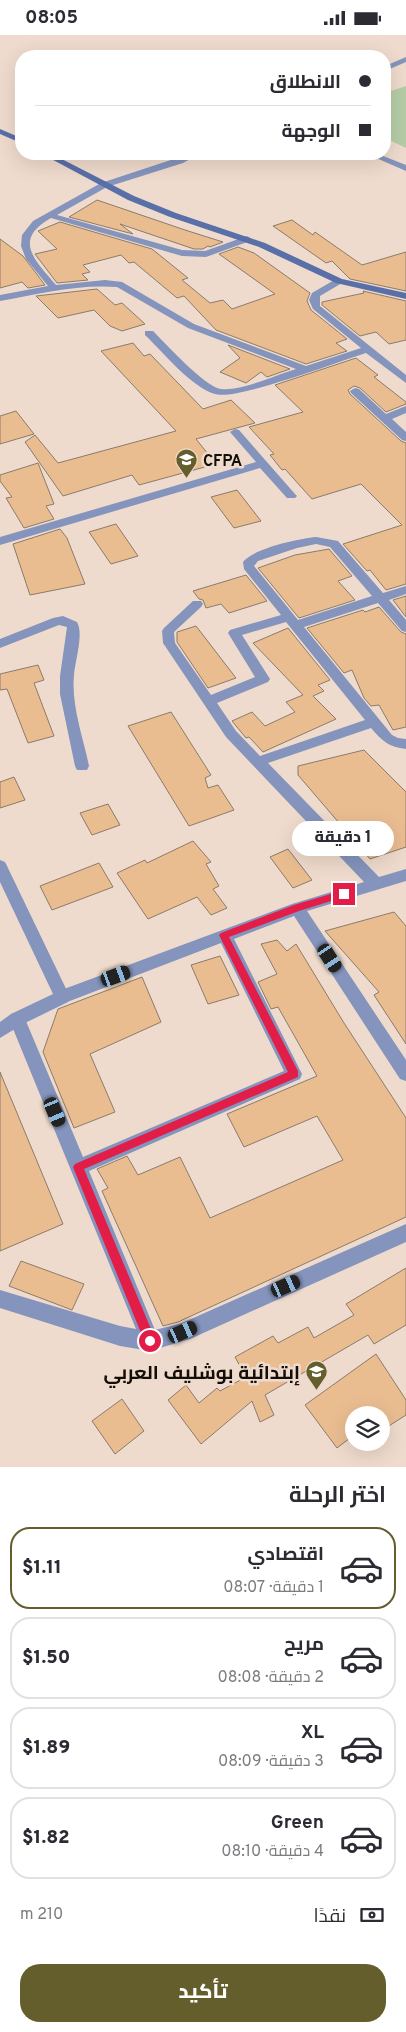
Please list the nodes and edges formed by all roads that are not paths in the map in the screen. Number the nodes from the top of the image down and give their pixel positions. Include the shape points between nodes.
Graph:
1 (406, 59) edge
2 (391, 66) edge
3 (0, 131) edge
4 (15, 138) edge
5 (57, 160) edge
6 (182, 160) edge
7 (386, 160) edge
8 (406, 168) edge
9 (104, 185) junction
10 (49, 215) junction
11 (247, 239) junction
12 (339, 281) junction
13 (54, 288) junction
14 (406, 296) edge
15 (0, 298) edge
16 (149, 333) dead end
17 (368, 349) junction
18 (306, 369) junction
19 (406, 380) edge
20 (355, 391) dead end
21 (406, 409) edge
22 (385, 418) junction
23 (235, 432) dead end
24 (406, 438) edge
25 (262, 464) junction
26 (291, 496) dead end
27 (0, 541) edge
28 (406, 590) edge
29 (380, 597) junction
30 (197, 604) dead end
31 (292, 621) junction
32 (406, 628) edge
33 (0, 644) edge
34 (210, 701) junction
35 (374, 722) junction
36 (406, 744) edge
37 (256, 762) junction
38 (82, 766) dead end
39 (0, 866) edge
40 (406, 875) edge
41 (376, 884) junction
42 (297, 908) junction
43 (224, 935) junction
44 (62, 997) junction
45 (17, 1019) junction
46 (0, 1031) edge
47 (406, 1074) edge
48 (78, 1167) junction
49 (406, 1233) edge
50 (0, 1299) edge
51 (150, 1341) junction

1 - 2 street
3 - 4 main road
5 - 9 main road
6 - 9 street
7 - 8 street
9 - 10 street
9 - 11 main road via 173,215
10 - 11 street via 182,253 206,254
10 - 13 street via 28,231 25,240 26,251
11 - 12 main road
12 - 14 main road
12 - 17 street via 315,295 316,307
13 - 15 street
13 - 18 street via 119,284 191,326
16 - 18 street via 201,383 218,392 241,389
17 - 18 street
17 - 19 street
20 - 22 street
21 - 22 street
22 - 24 street
23 - 25 street
25 - 26 street
25 - 27 street
28 - 29 street
29 - 31 street
29 - 31 street via 327,540 311,540 254,558 248,565
29 - 32 street
30 - 34 street via 168,631 169,643
31 - 34 street via 234,633 263,679
31 - 35 street
33 - 38 street via 57,621 63,620 72,625 67,694
34 - 37 street via 231,734
35 - 36 street via 387,738
35 - 37 street
37 - 41 street
39 - 44 street
40 - 41 street
41 - 42 street
42 - 43 street
42 - 47 street
43 - 44 street
43 - 48 street via 294,1074
44 - 45 street
45 - 46 street
45 - 48 street
48 - 51 street
49 - 51 street via 183,1332
50 - 51 street via 120,1336

